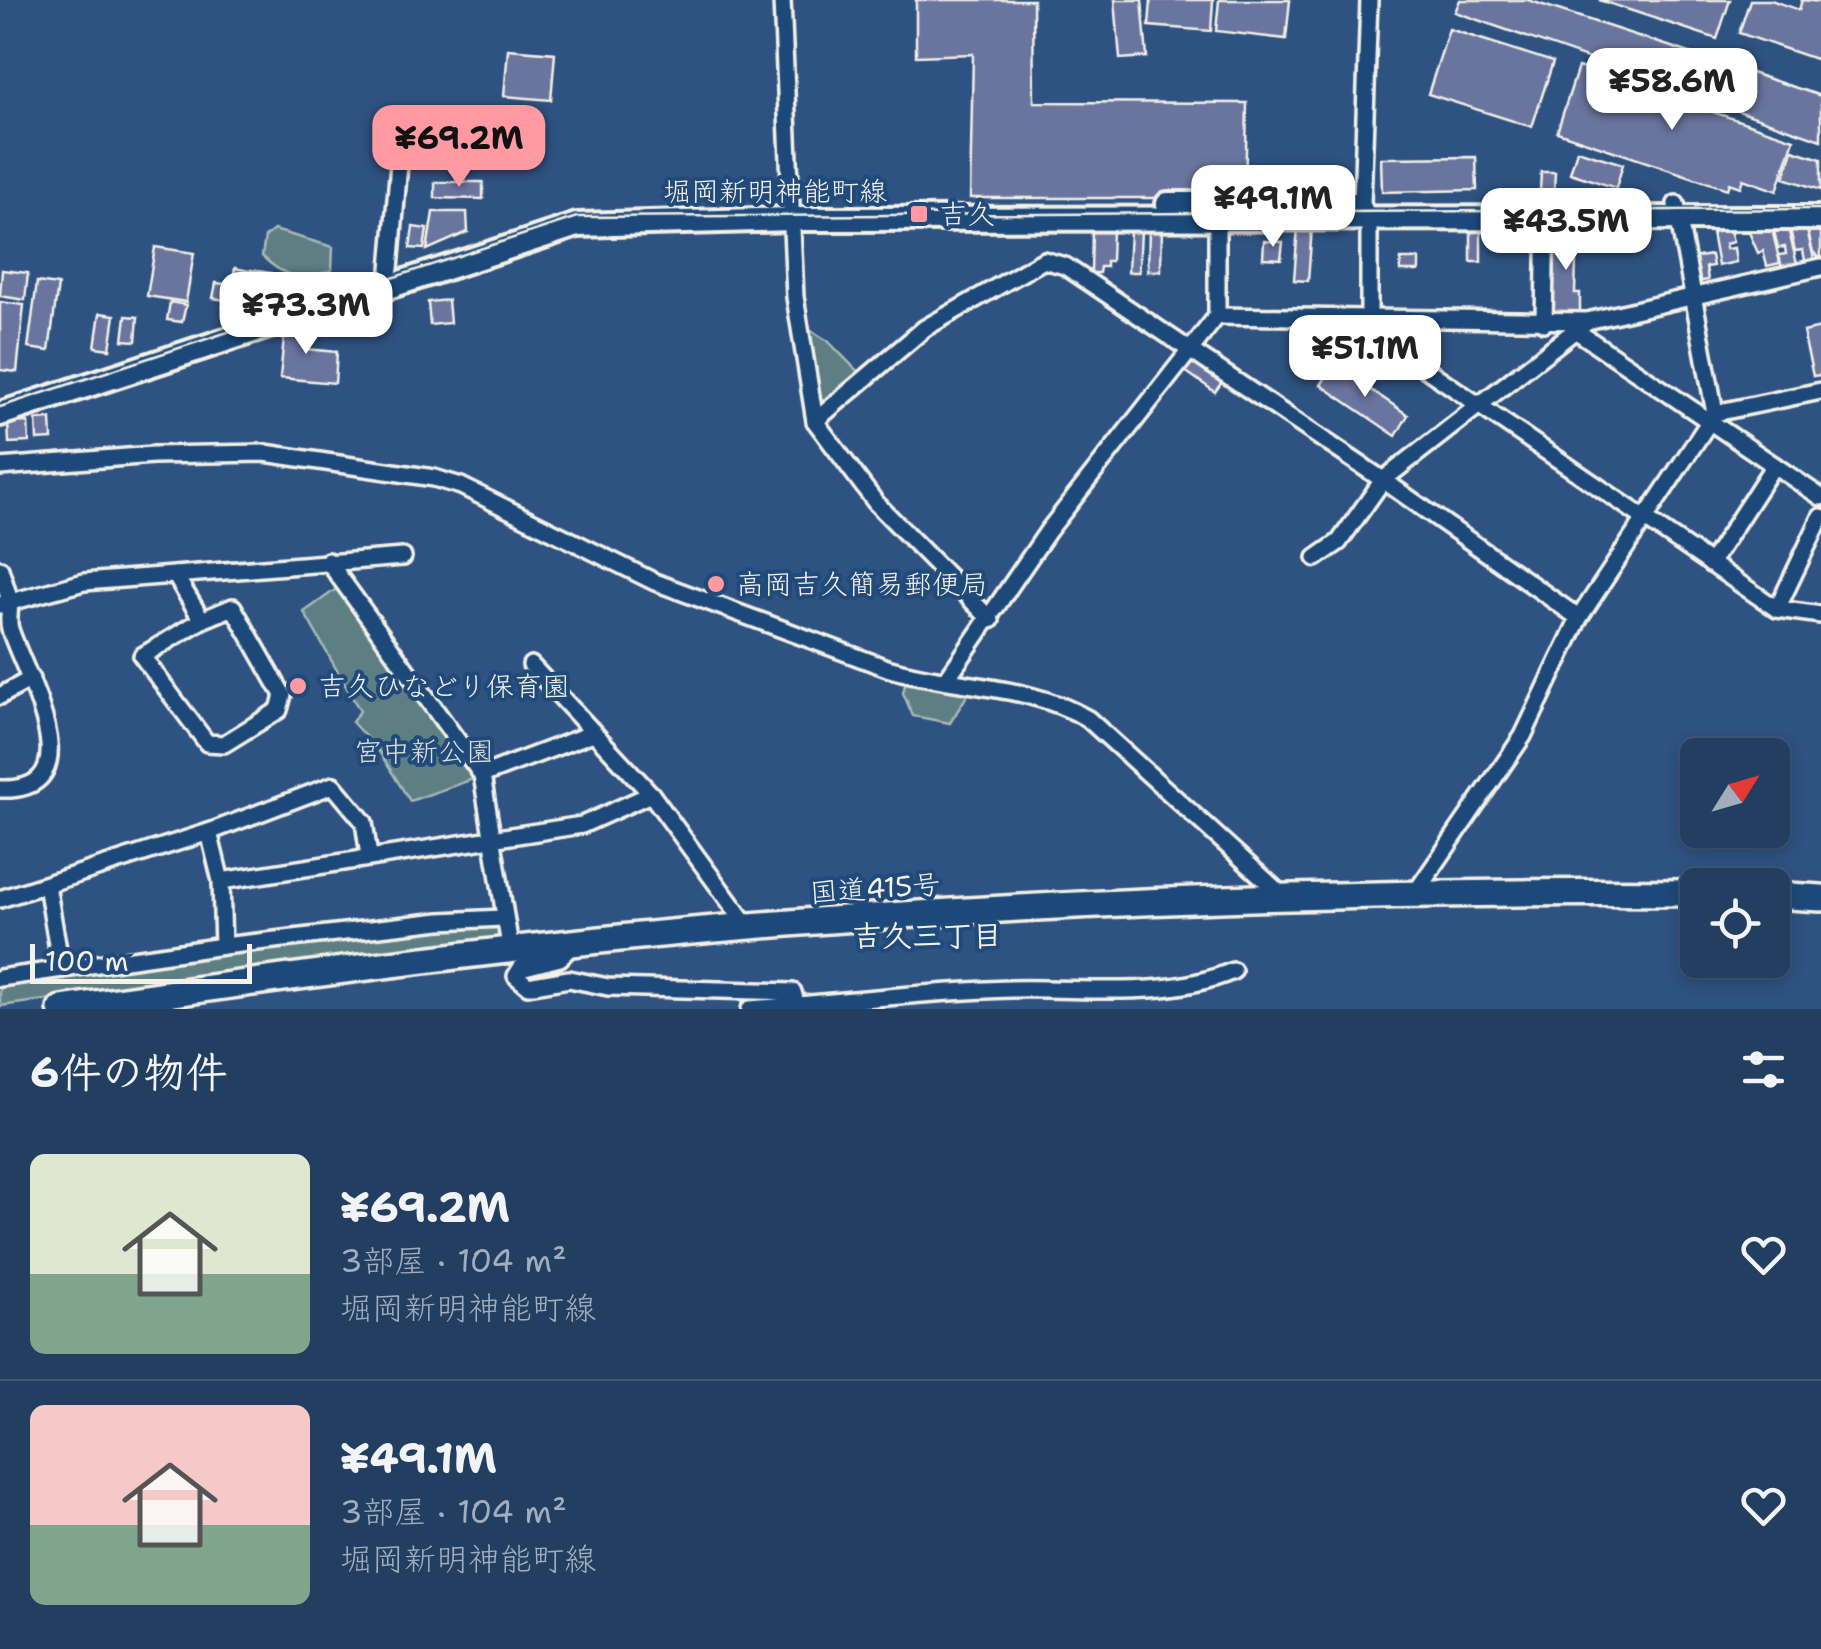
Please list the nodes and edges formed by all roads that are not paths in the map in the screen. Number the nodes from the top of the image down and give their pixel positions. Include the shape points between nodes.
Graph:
1 (782, 0) edge
2 (1369, 0) edge
3 (402, 128) dead end
4 (1821, 205) edge
5 (1676, 211) junction
6 (1216, 212) junction
7 (1366, 212) junction
8 (1546, 212) junction
9 (790, 213) junction
10 (1821, 218) edge
11 (1821, 267) edge
12 (390, 269) junction
13 (1691, 298) junction
14 (1217, 316) junction
15 (1369, 318) junction
16 (1544, 323) junction
17 (1581, 326) junction
18 (1188, 349) junction
19 (1821, 391) edge
20 (0, 400) edge
21 (1476, 404) junction
22 (0, 414) edge
23 (1711, 418) junction
24 (815, 421) junction
25 (1774, 466) junction
26 (0, 467) edge
27 (1383, 480) junction
28 (1821, 497) edge
29 (1821, 518) edge
30 (1645, 519) junction
31 (403, 557) dead end
32 (1316, 558) dead end
33 (328, 561) junction
34 (1710, 564) junction
35 (0, 569) edge
36 (175, 575) junction
37 (5, 604) edge
38 (1777, 609) junction
39 (1821, 615) edge
40 (1579, 618) junction
41 (202, 620) junction
42 (990, 620) junction
43 (531, 665) dead end
44 (31, 679) junction
45 (946, 680) junction
46 (0, 696) edge
47 (593, 733) junction
48 (482, 775) junction
49 (0, 789) edge
50 (651, 794) junction
51 (209, 832) junction
52 (492, 837) junction
53 (369, 856) junction
54 (221, 881) junction
55 (46, 885) junction
56 (1416, 892) junction
57 (1680, 894) edge
58 (1283, 896) junction
59 (1790, 897) edge
60 (0, 898) edge
61 (1821, 898) edge
62 (503, 918) junction
63 (748, 926) junction
64 (572, 944) junction
65 (223, 946) junction
66 (512, 952) junction
67 (61, 967) junction
68 (1232, 971) dead end
69 (0, 978) edge
70 (797, 1006) junction
71 (62, 1009) edge
72 (750, 1009) edge

1 - 9 street
2 - 7 street
3 - 12 street
4 - 5 main road, 堀岡新明神能町線
5 - 8 main road, 堀岡新明神能町線
5 - 10 main road, 堀岡新明神能町線
5 - 13 street
6 - 7 main road, 堀岡新明神能町線
6 - 9 main road, 堀岡新明神能町線
6 - 14 street
7 - 8 main road, 堀岡新明神能町線
7 - 15 street
8 - 16 street
9 - 12 main road, 堀岡新明神能町線 via 578,210
9 - 22 main road, 堀岡新明神能町線 via 558,228
9 - 24 street via 795,298
11 - 13 street
12 - 20 main road, 堀岡新明神能町線
13 - 17 street
13 - 23 street
14 - 15 street
14 - 18 street
15 - 16 street
15 - 21 street via 1376,335
16 - 17 street
17 - 21 street
17 - 23 street
18 - 24 street via 1065,266 1044,260 925,328
18 - 27 street
18 - 42 street via 1048,531
19 - 23 street
21 - 27 street
21 - 30 street
23 - 25 street
23 - 30 street
24 - 42 street via 876,503
25 - 28 street
25 - 34 street
26 - 45 street via 265,453 434,478 655,582 887,668
27 - 32 street via 1339,542
27 - 40 street
29 - 38 street
30 - 34 street
30 - 40 street
31 - 33 street
33 - 36 street
33 - 48 street
34 - 38 street
35 - 37 street
36 - 37 street via 84,582
36 - 41 street
37 - 44 street
38 - 39 street
40 - 56 street via 1523,736
41 - 41 street via 233,607 283,695 280,710 224,744 206,743 142,656
42 - 45 street
43 - 47 street
44 - 46 street
44 - 49 street via 51,751 46,770 14,790
45 - 58 street via 1057,700 1088,718
47 - 48 street
47 - 50 street
48 - 52 street
50 - 52 street via 582,824
50 - 63 street
51 - 53 street via 333,785 364,822
51 - 54 street
51 - 55 street
52 - 53 street
52 - 62 street
53 - 54 street
54 - 65 street
55 - 60 street
55 - 67 street
56 - 57 highway, 国道415号
56 - 58 highway, 国道415号
58 - 63 highway, 国道415号
59 - 61 highway
62 - 65 street
62 - 66 street
63 - 64 highway, 国道415号
64 - 66 highway, 国道415号
64 - 70 street via 560,958 521,968 516,976 528,986 569,979 608,988 793,992
65 - 67 street
66 - 71 highway, 国道415号
67 - 69 street
68 - 70 street via 1205,982 1111,991 1011,989
70 - 72 street

